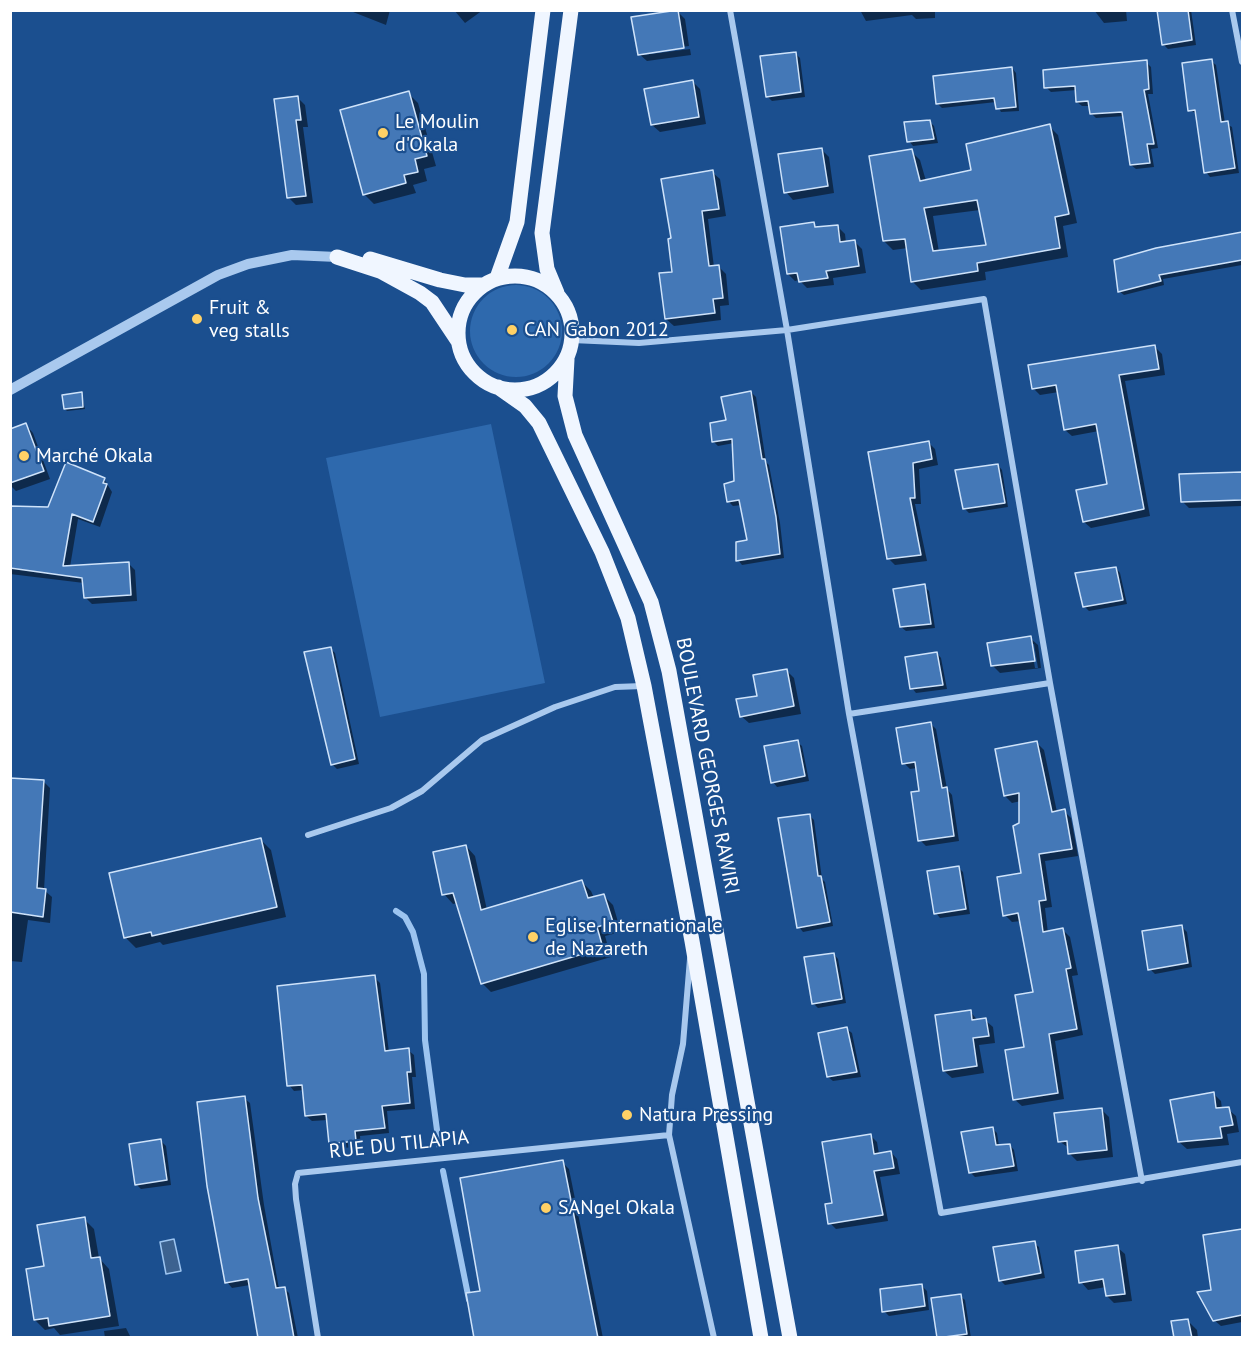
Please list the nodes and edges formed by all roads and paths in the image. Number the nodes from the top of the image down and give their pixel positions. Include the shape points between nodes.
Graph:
1 (543, 10) edge
2 (571, 10) edge
3 (729, 10) edge
4 (1232, 10) edge
5 (1242, 62) edge
6 (337, 257) junction
7 (497, 278) junction
8 (483, 285) junction
9 (556, 293) junction
10 (787, 330) junction
11 (573, 340) junction
12 (458, 341) junction
13 (567, 359) junction
14 (498, 387) junction
15 (10, 390) edge
16 (1050, 683) junction
17 (644, 686) junction
18 (849, 714) junction
19 (308, 835) dead end
20 (692, 941) junction
21 (669, 1135) junction
22 (1242, 1162) edge
23 (1142, 1181) junction
24 (318, 1338) edge
25 (714, 1338) edge
26 (761, 1338) edge
27 (790, 1338) edge

1 - 7 main road via 517,222
2 - 9 main road via 542,233 547,269
3 - 10 street
4 - 5 street
6 - 8 main road via 365,258 449,282
6 - 12 main road via 380,270 420,293 432,302
6 - 15 street via 292,255 218,275
7 - 8 main road
7 - 9 main road via 529,277
8 - 12 main road via 462,310
9 - 11 main road via 569,315
10 - 11 street via 639,343
10 - 16 street via 984,299
10 - 18 street
11 - 13 main road
12 - 14 main road via 471,370
13 - 14 main road via 555,375 538,386 518,390
13 - 27 main road, BOULEVARD GEORGES RAWIRI via 565,396 575,435 651,602 669,671
14 - 17 main road via 525,406 539,423 565,474 628,618
16 - 18 street
16 - 23 street
17 - 19 street via 615,687 555,707 482,740 422,791 391,808
17 - 20 main road
18 - 23 street via 941,1213
20 - 21 street via 683,1044 672,1095
20 - 26 main road
21 - 24 street, RUE DU TILAPIA via 298,1173 296,1199
21 - 25 street
22 - 23 street

